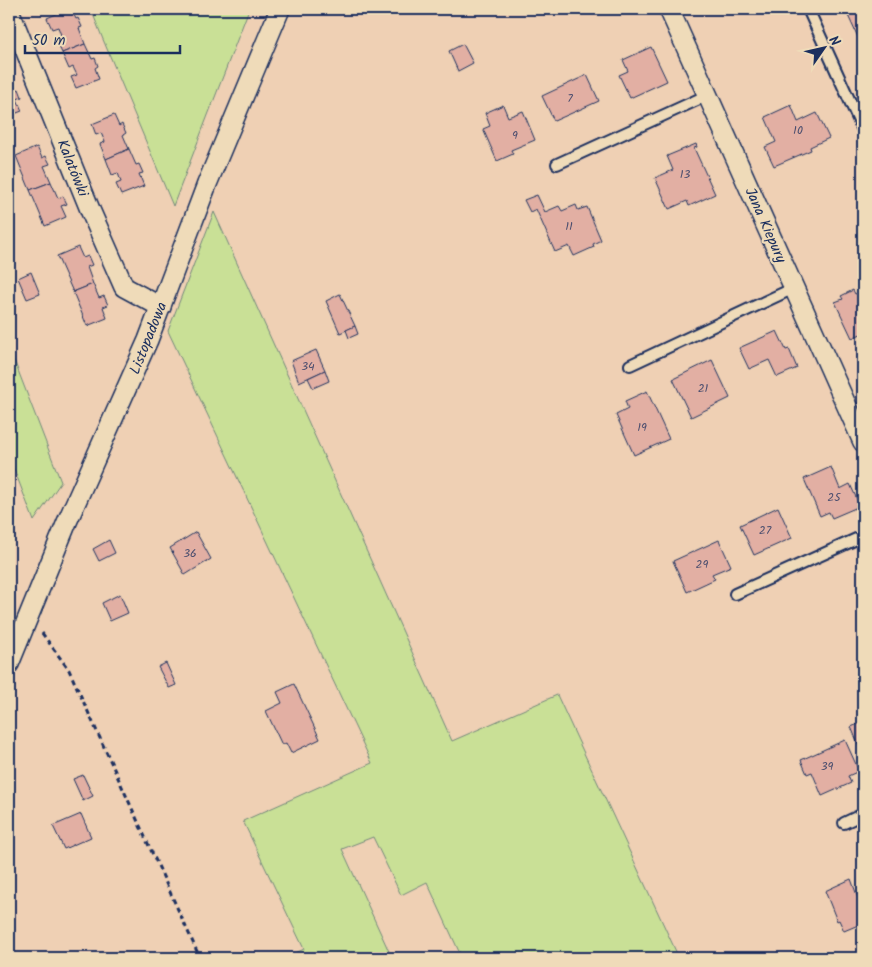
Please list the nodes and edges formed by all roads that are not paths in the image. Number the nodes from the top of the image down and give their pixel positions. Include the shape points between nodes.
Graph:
1 (280, 9) edge
2 (669, 9) edge
3 (808, 9) edge
4 (9, 10) edge
5 (708, 95) junction
6 (863, 130) edge
7 (557, 164) dead end
8 (794, 288) junction
9 (161, 306) junction
10 (630, 364) dead end
11 (863, 442) edge
12 (863, 536) edge
13 (735, 594) dead end
14 (9, 664) edge
15 (863, 814) edge
16 (844, 823) dead end

1 - 9 street, Listopadowa via 207,184
2 - 5 street, Jana Kiepury
3 - 6 lane
4 - 9 street, Kalatówki via 124,288
5 - 7 lane
5 - 8 street, Jana Kiepury
8 - 10 lane
8 - 11 street, Jana Kiepury
9 - 14 street, Listopadowa
12 - 13 lane
15 - 16 lane

